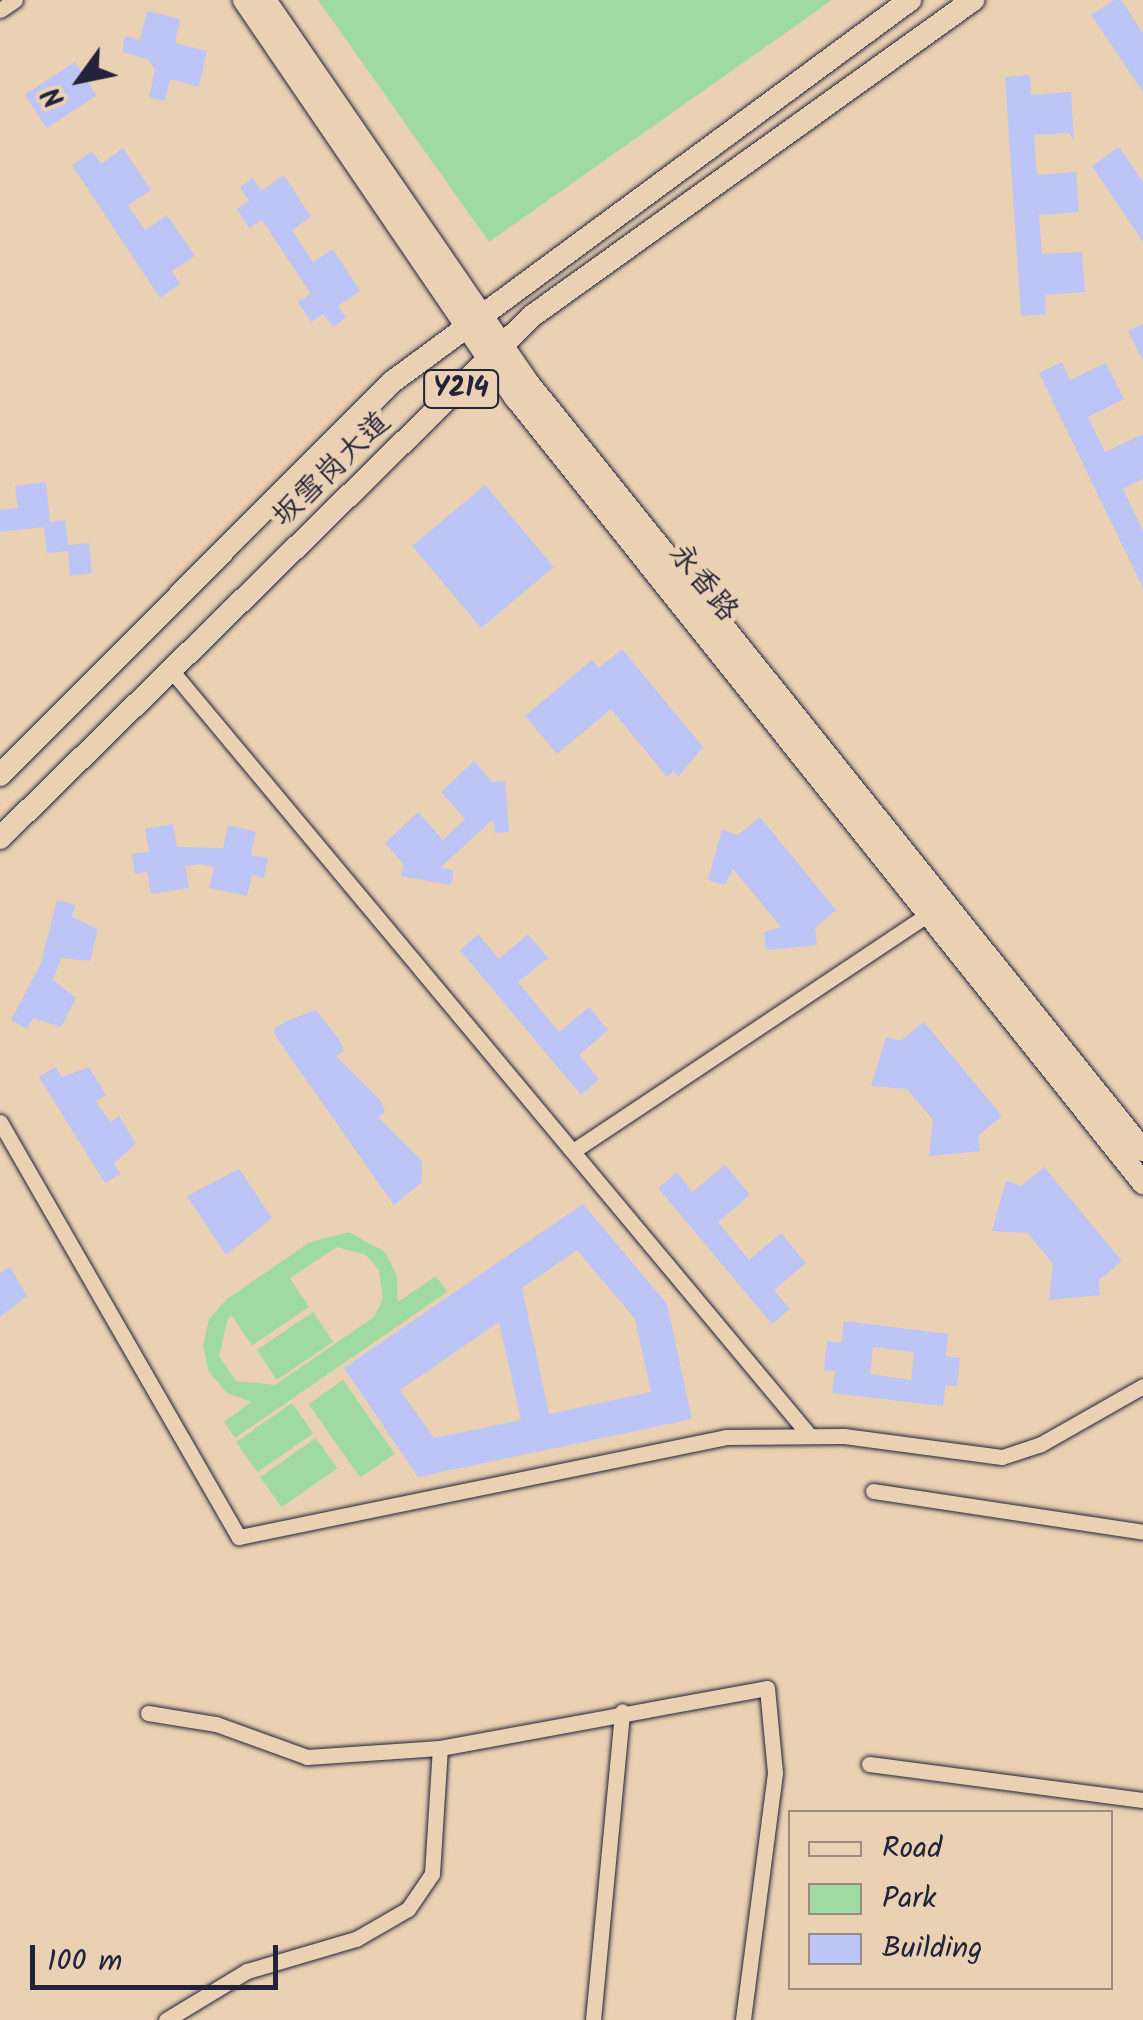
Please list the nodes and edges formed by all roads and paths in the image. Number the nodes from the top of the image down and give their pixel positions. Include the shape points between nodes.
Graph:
1 (15, 0) edge
2 (244, 0) edge
3 (265, 0) edge
4 (910, 0) edge
5 (972, 0) edge
6 (0, 10) edge
7 (473, 318) junction
8 (498, 355) junction
9 (171, 670) junction
10 (0, 775) edge
11 (0, 838) edge
12 (929, 914) junction
13 (0, 1122) edge
14 (1143, 1150) edge
15 (573, 1152) junction
16 (1143, 1182) edge
17 (1143, 1386) edge
18 (809, 1434) junction
19 (873, 1492) dead end
20 (1143, 1532) edge
21 (622, 1711) junction
22 (148, 1713) dead end
23 (440, 1748) junction
24 (869, 1764) dead end
25 (1143, 1800) edge
26 (166, 2020) edge
27 (593, 2020) edge
28 (743, 2020) edge

1 - 6 street
2 - 7 main road, 永香路
3 - 7 main road, 永香路
4 - 7 main road, 坂雪岗大道 / Y214
5 - 8 main road, 坂雪岗大道 / Y214 via 532,316
7 - 8 main road, 永香路
7 - 10 main road, 坂雪岗大道 / Y214 via 392,382
8 - 9 main road, 坂雪岗大道 / Y214
8 - 12 main road, 永香路
8 - 14 main road, 永香路
9 - 11 main road, 坂雪岗大道 / Y214
9 - 15 street
12 - 15 street
12 - 16 main road, 永香路
13 - 18 street via 239,1537 686,1442
15 - 18 street
17 - 18 street via 1040,1444 1002,1456
19 - 20 street
21 - 23 street
21 - 27 street
21 - 28 street via 767,1688 776,1774
22 - 23 street via 216,1724 307,1757
23 - 26 street via 432,1874 408,1909 356,1939 247,1972
24 - 25 street

